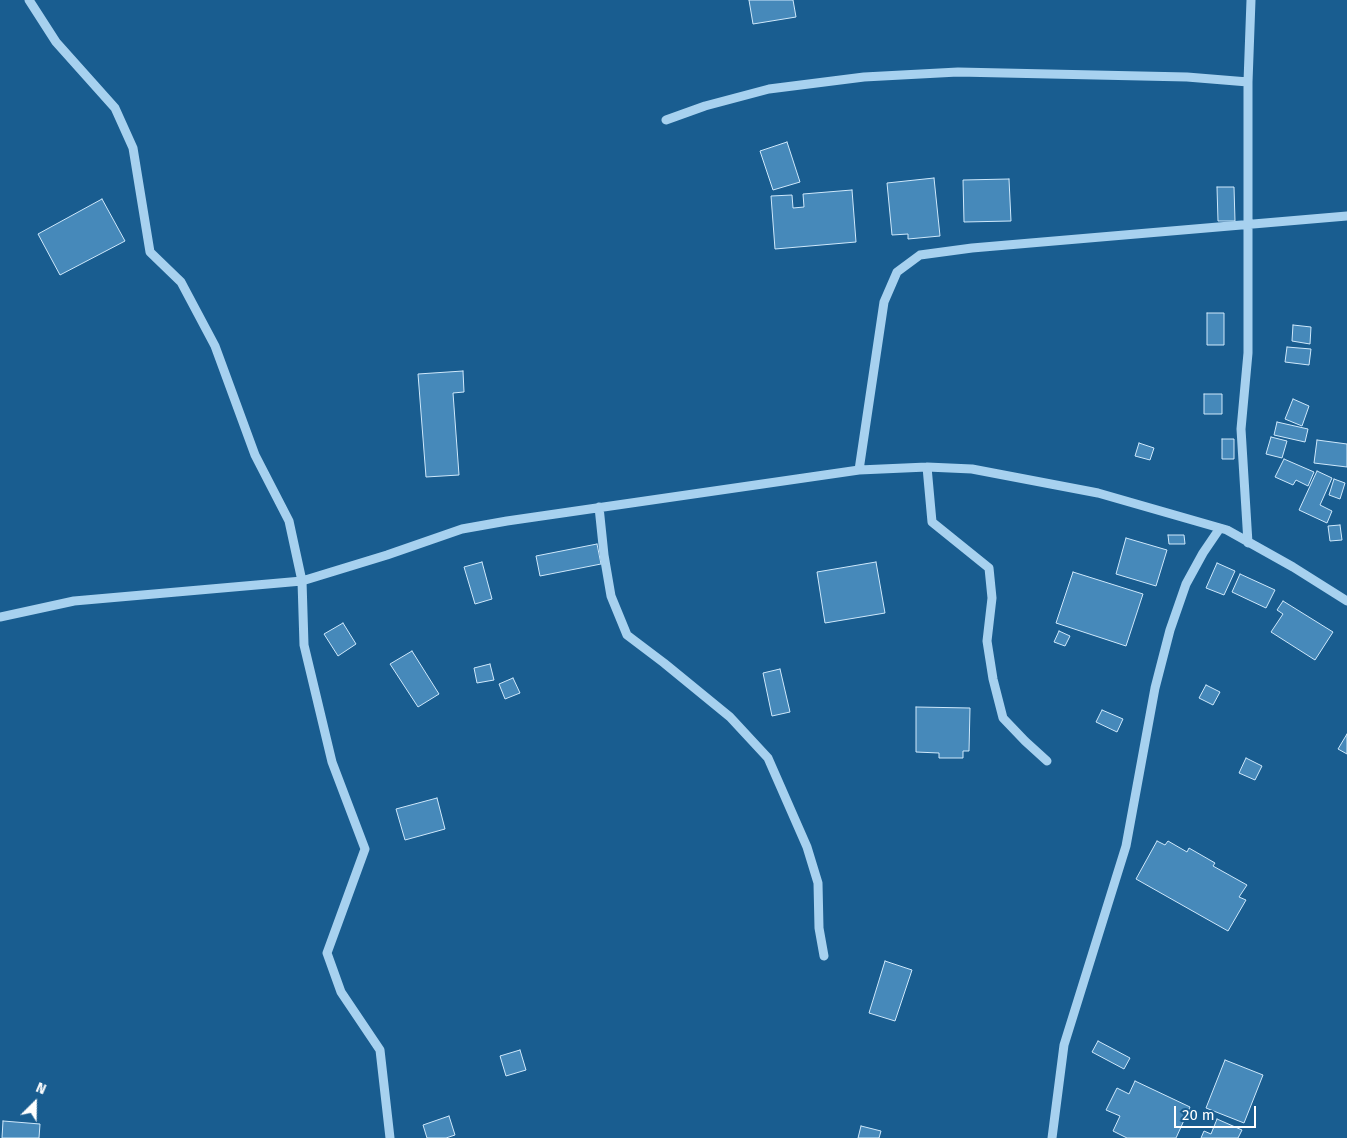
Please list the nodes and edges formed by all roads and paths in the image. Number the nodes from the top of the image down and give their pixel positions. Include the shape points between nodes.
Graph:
1 (29, 0) edge
2 (1251, 0) edge
3 (1248, 82) junction
4 (666, 120) dead end
5 (1347, 216) edge
6 (1250, 226) junction
7 (927, 467) junction
8 (859, 470) junction
9 (599, 507) junction
10 (1220, 528) junction
11 (1248, 543) junction
12 (302, 581) junction
13 (1347, 601) edge
14 (0, 617) edge
15 (1047, 761) dead end
16 (824, 956) dead end
17 (390, 1138) edge
18 (1052, 1138) edge

1 - 12 street via 56,42 115,108 133,148 150,252 181,282 215,346 256,455 289,521
2 - 3 street
3 - 4 street via 1187,77 958,72 864,77 769,89
3 - 6 street
5 - 6 street
6 - 8 street via 920,255 897,272 884,302
6 - 11 street via 1248,352 1242,429
7 - 8 street
7 - 10 street via 972,469 1098,493
7 - 15 street via 932,522 989,568 992,598 987,640 1003,718
8 - 9 street
9 - 12 street via 462,529
9 - 16 street via 611,596 627,635 730,717 768,758 807,847 818,883 819,928
10 - 11 street
10 - 18 street via 1186,584 1170,630 1155,688 1126,846 1064,1045
11 - 13 street
12 - 14 street via 74,601
12 - 17 street via 304,645 332,762 365,849 327,953 341,992 380,1050

